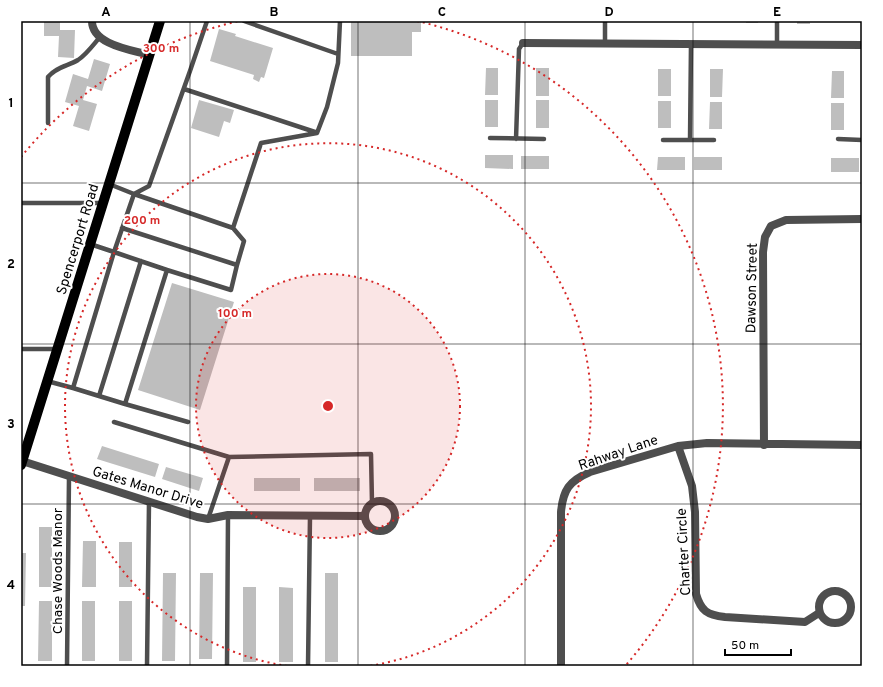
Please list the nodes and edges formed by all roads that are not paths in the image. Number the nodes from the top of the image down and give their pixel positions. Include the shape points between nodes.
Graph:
1 (92, 21) edge
2 (160, 21) edge
3 (207, 21) edge
4 (244, 21) edge
5 (340, 21) edge
6 (605, 21) edge
7 (777, 21) edge
8 (100, 37) junction
9 (523, 43) joint
10 (605, 43) junction
11 (691, 44) junction
12 (777, 45) junction
13 (862, 45) edge
14 (338, 54) junction
15 (149, 55) junction
16 (184, 89) junction
17 (48, 123) dead end
18 (317, 133) junction
19 (490, 138) dead end
20 (516, 139) junction
21 (544, 139) dead end
22 (838, 139) dead end
23 (662, 140) dead end
24 (690, 140) junction
25 (714, 140) dead end
26 (862, 140) edge
27 (108, 184) junction
28 (134, 194) junction
29 (21, 203) edge
30 (103, 203) junction
31 (862, 219) edge
32 (122, 228) junction
33 (233, 228) junction
34 (90, 244) junction
35 (114, 252) junction
36 (141, 261) junction
37 (237, 265) junction
38 (167, 270) junction
39 (21, 349) edge
40 (57, 349) junction
41 (47, 381) junction
42 (73, 388) junction
43 (99, 396) junction
44 (125, 404) junction
45 (114, 422) dead end
46 (188, 422) dead end
47 (764, 445) junction
48 (862, 445) edge
49 (678, 446) junction
50 (229, 457) junction
51 (22, 463) edge
52 (69, 477) junction
53 (149, 502) junction
54 (372, 503) junction
55 (228, 515) junction
56 (310, 516) junction
57 (365, 516) junction
58 (208, 519) junction
59 (820, 614) junction
60 (67, 666) edge
61 (147, 666) edge
62 (227, 666) edge
63 (308, 666) edge
64 (561, 666) edge

1 - 8 street via 92,26
2 - 15 main road, Spencerport Road
3 - 16 lane
4 - 14 lane
5 - 14 lane
6 - 10 lane
7 - 12 lane
8 - 15 street via 110,45
8 - 17 lane via 78,59 52,72 48,77
9 - 10 street
9 - 20 lane via 519,49
10 - 11 street
11 - 12 street
11 - 24 lane
12 - 13 street
14 - 18 lane via 327,107
15 - 27 main road, Spencerport Road
16 - 18 lane
16 - 28 lane via 149,186
18 - 33 lane via 261,143
19 - 20 lane
20 - 21 lane
22 - 26 lane
23 - 24 lane
24 - 25 lane
27 - 28 lane
27 - 30 main road, Spencerport Road
28 - 32 lane
28 - 33 lane
29 - 30 lane
30 - 34 main road, Spencerport Road
31 - 47 street, Dawson Street via 786,220 771,226 765,237
32 - 35 lane
32 - 37 lane
33 - 37 lane via 244,241
34 - 35 lane
34 - 40 main road, Spencerport Road
35 - 36 lane
35 - 42 lane
36 - 38 lane
36 - 43 lane
37 - 38 lane via 231,290
38 - 44 lane
39 - 40 lane
40 - 41 main road, Spencerport Road
41 - 42 lane
41 - 51 main road, Spencerport Road
42 - 43 lane
43 - 44 lane
44 - 46 lane
45 - 50 lane
47 - 48 street, Rahway Lane
47 - 49 street, Rahway Lane via 707,443
49 - 59 street, Charter Circle via 692,486 696,512 696,594 705,611 714,616 804,622
49 - 64 street, Rahway Lane via 590,472 580,476 566,489 561,512
50 - 54 lane via 371,454
50 - 58 lane
51 - 52 street, Gates Manor Drive
52 - 53 street, Gates Manor Drive
52 - 60 lane, Chase Woods Manor
53 - 58 street, Gates Manor Drive
53 - 61 lane
54 - 57 street via 365,511
54 - 57 street via 382,500 391,505 396,514 393,524 386,530 376,531 368,525
55 - 56 street, Gates Manor Drive
55 - 58 street, Gates Manor Drive
55 - 62 lane
56 - 57 street, Gates Manor Drive
56 - 63 lane
59 - 59 street via 832,623 841,622 849,615 849,600 842,592 830,592 821,598

